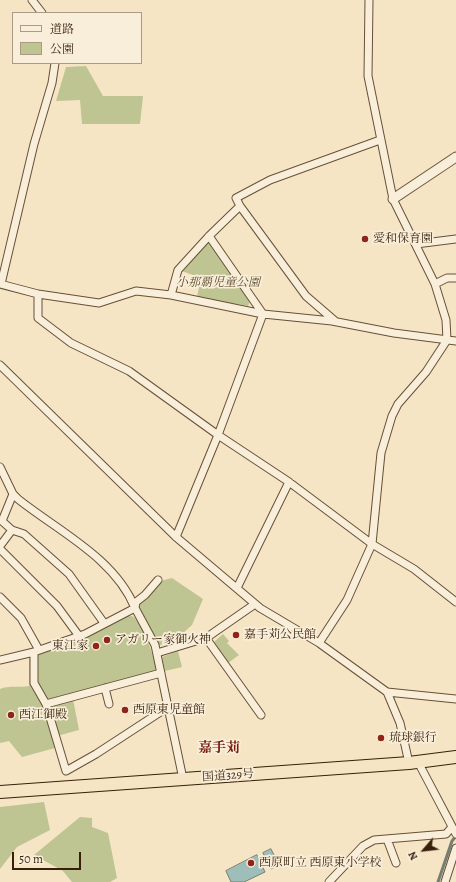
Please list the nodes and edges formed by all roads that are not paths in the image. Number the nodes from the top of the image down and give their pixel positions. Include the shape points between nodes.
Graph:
1 (32, 0) edge
2 (369, 0) edge
3 (41, 12) edge
4 (55, 64) edge
5 (380, 140) junction
6 (456, 156) edge
7 (393, 199) junction
8 (240, 206) junction
9 (209, 236) junction
10 (456, 239) edge
11 (416, 244) junction
12 (456, 278) edge
13 (0, 284) edge
14 (435, 284) junction
15 (38, 294) junction
16 (171, 295) junction
17 (263, 314) junction
18 (336, 322) junction
19 (447, 340) junction
20 (456, 342) edge
21 (0, 365) edge
22 (218, 435) junction
23 (0, 467) edge
24 (289, 482) junction
25 (13, 494) junction
26 (12, 530) junction
27 (176, 537) junction
28 (372, 544) junction
29 (0, 546) edge
30 (0, 549) edge
31 (158, 580) dead end
32 (237, 588) junction
33 (0, 597) edge
34 (456, 602) edge
35 (255, 604) junction
36 (135, 608) junction
37 (104, 623) junction
38 (79, 636) junction
39 (206, 638) junction
40 (320, 643) junction
41 (37, 651) junction
42 (157, 653) junction
43 (0, 660) edge
44 (161, 672) junction
45 (104, 688) junction
46 (387, 692) junction
47 (456, 699) edge
48 (46, 704) junction
49 (108, 704) dead end
50 (168, 707) junction
51 (261, 715) dead end
52 (456, 757) edge
53 (414, 762) junction
54 (183, 779) junction
55 (0, 792) edge
56 (454, 830) edge
57 (387, 839) junction
58 (456, 848) edge
59 (396, 863) dead end
60 (329, 882) edge
61 (445, 882) edge

1 - 3 street
2 - 5 street via 368,76
4 - 13 street
5 - 7 street
5 - 8 street via 270,180 236,198
6 - 7 street
7 - 11 street
8 - 9 street
8 - 18 street via 306,296
9 - 16 street via 178,270
9 - 17 street
10 - 11 street
11 - 14 street
12 - 14 street via 447,278
13 - 15 street
14 - 19 street via 446,320
15 - 16 street via 99,303 136,291
15 - 22 street via 38,318 71,343 129,371
16 - 17 street
17 - 18 street
17 - 22 street
18 - 19 street
19 - 20 street
19 - 28 street via 426,372 398,404 392,416 381,453
21 - 27 street
22 - 24 street
22 - 27 street
23 - 25 street
24 - 28 street
24 - 32 street
25 - 26 street via 2,521
25 - 36 street via 96,556 111,571
26 - 29 street
26 - 37 street via 24,534 69,574
27 - 32 street
28 - 34 street via 414,569
28 - 40 street via 347,600
30 - 38 street via 57,606
31 - 36 street via 136,602
32 - 35 street
33 - 41 street via 21,618
35 - 39 street
35 - 40 street
36 - 37 street
36 - 42 street
37 - 38 street
38 - 41 street
39 - 42 street
39 - 51 street
40 - 46 street
41 - 43 street
41 - 48 street via 34,683
42 - 44 street
44 - 45 street
44 - 50 street
45 - 48 street
45 - 49 street
46 - 47 street
46 - 53 street
48 - 50 street via 66,771
50 - 54 street
52 - 53 highway, 国道329号
53 - 54 highway, 国道329号
53 - 56 street
54 - 55 highway, 国道329号
56 - 57 street via 446,834
57 - 59 street
57 - 60 street via 374,840 363,846
58 - 61 street

